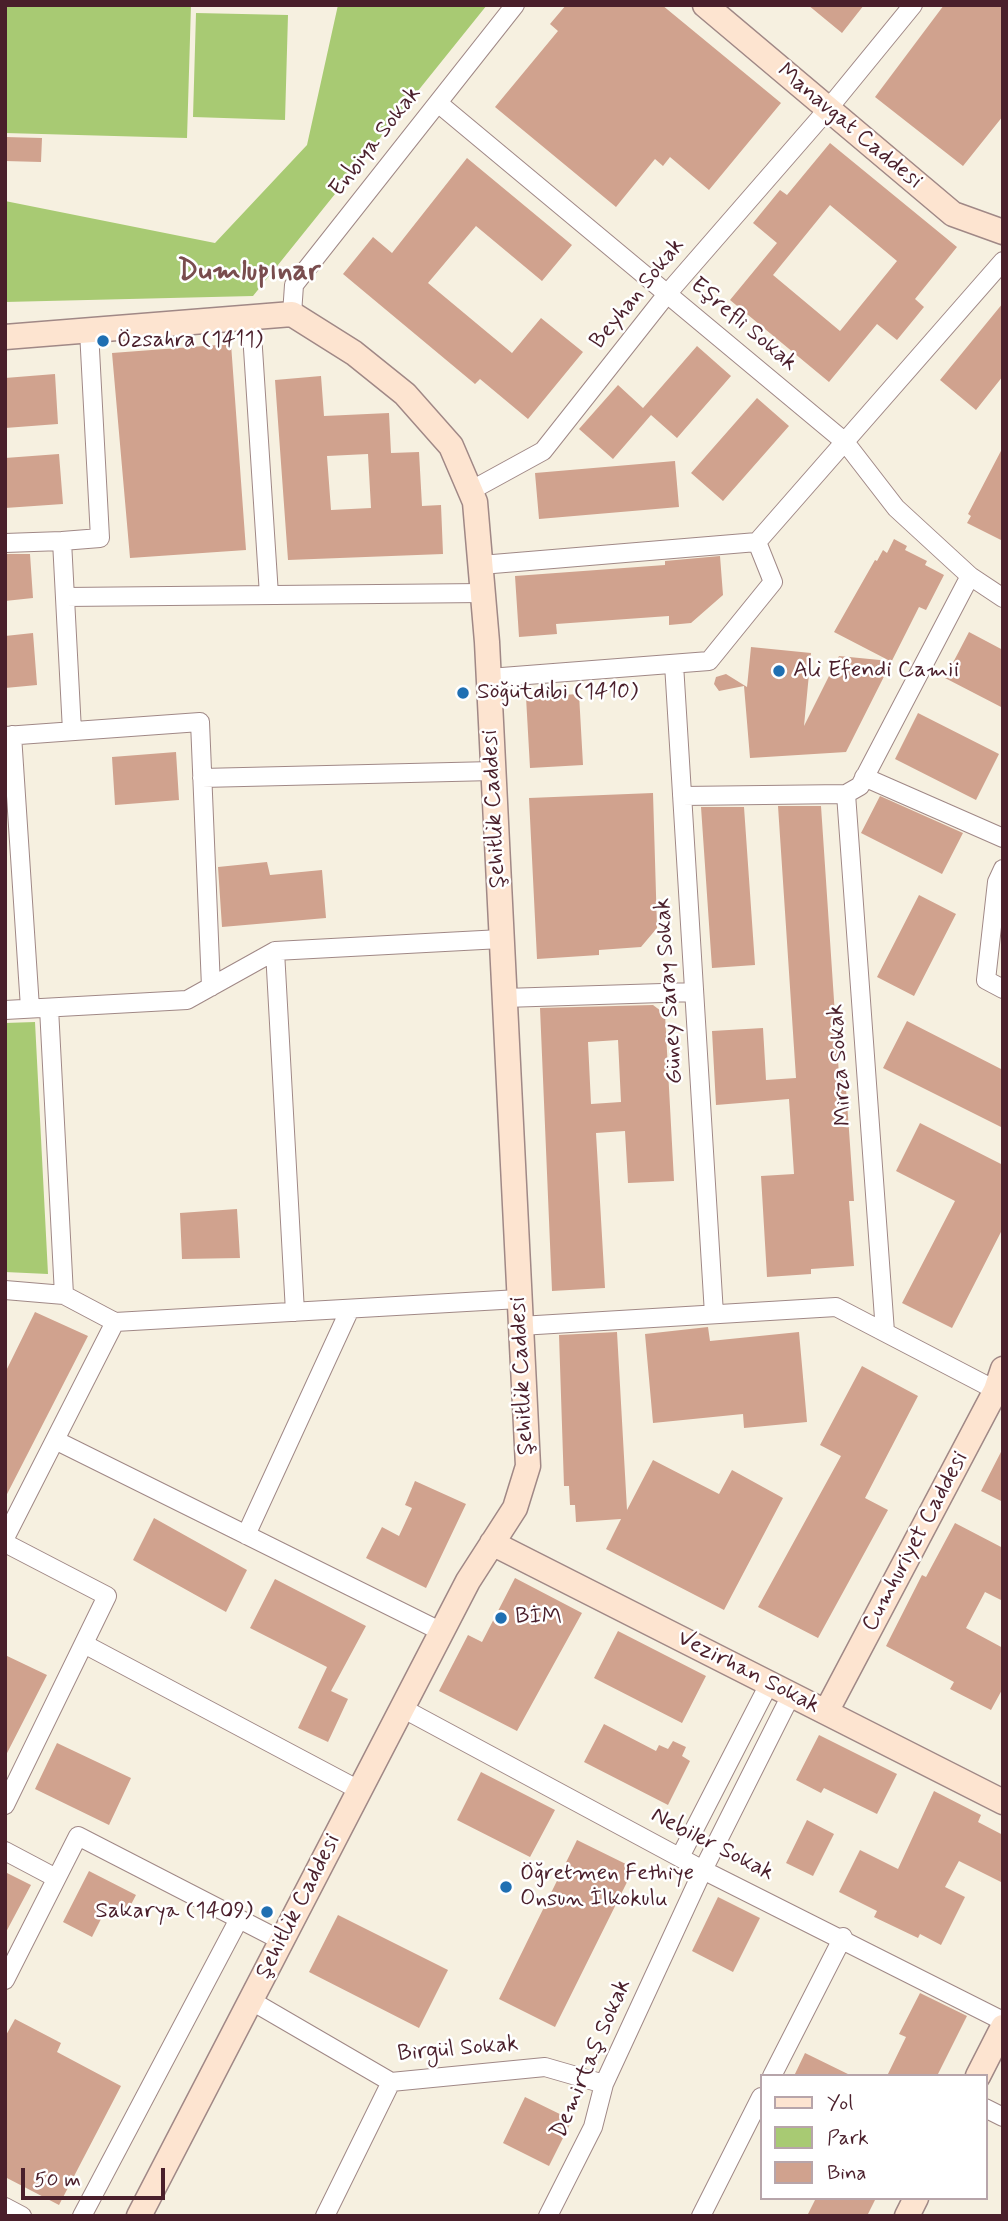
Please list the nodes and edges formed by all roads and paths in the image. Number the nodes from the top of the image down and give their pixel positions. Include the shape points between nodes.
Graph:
1 (515, 5) edge
2 (705, 5) edge
3 (913, 5) edge
4 (438, 103) junction
5 (828, 109) junction
6 (1003, 232) edge
7 (1003, 261) edge
8 (667, 294) junction
9 (292, 314) junction
10 (251, 318) junction
11 (89, 331) junction
12 (5, 337) edge
13 (845, 442) junction
14 (470, 491) junction
15 (62, 541) junction
16 (757, 542) junction
17 (5, 543) edge
18 (481, 565) junction
19 (970, 576) junction
20 (483, 593) junction
21 (269, 595) junction
22 (65, 597) junction
23 (1003, 598) edge
24 (674, 664) junction
25 (489, 678) junction
26 (72, 731) junction
27 (9, 736) edge
28 (493, 771) junction
29 (864, 777) junction
30 (202, 778) junction
31 (846, 794) junction
32 (682, 796) junction
33 (1003, 838) edge
34 (1003, 869) edge
35 (501, 939) junction
36 (275, 951) junction
37 (1002, 985) edge
38 (211, 987) junction
39 (694, 992) junction
40 (504, 998) junction
41 (49, 1007) junction
42 (30, 1008) junction
43 (5, 1010) edge
44 (5, 1290) edge
45 (64, 1295) junction
46 (519, 1299) junction
47 (350, 1309) junction
48 (295, 1312) junction
49 (714, 1314) junction
50 (115, 1322) junction
51 (520, 1326) junction
52 (885, 1332) junction
53 (1000, 1384) edge
54 (55, 1440) junction
55 (246, 1535) junction
56 (5, 1540) edge
57 (492, 1543) junction
58 (442, 1632) junction
59 (84, 1644) junction
60 (769, 1684) junction
61 (791, 1695) junction
62 (402, 1708) junction
63 (826, 1712) junction
64 (359, 1790) junction
65 (1003, 1802) edge
66 (5, 1805) edge
67 (5, 1851) edge
68 (680, 1857) junction
69 (703, 1870) junction
70 (57, 1878) junction
71 (239, 1919) junction
72 (843, 1937) junction
73 (282, 1941) junction
74 (5, 1980) edge
75 (250, 2000) junction
76 (1003, 2021) edge
77 (1003, 2026) edge
78 (773, 2074) edge
79 (979, 2074) edge
80 (391, 2082) junction
81 (604, 2084) junction
82 (760, 2099) edge
83 (987, 2109) edge
84 (1003, 2117) edge
85 (915, 2200) edge
86 (5, 2207) edge
87 (22, 2216) edge
88 (82, 2216) edge
89 (139, 2216) edge
90 (325, 2216) edge
91 (548, 2216) edge
92 (701, 2216) edge
93 (908, 2216) edge

1 - 4 street, Enbiya Sokak
2 - 5 street, Manavgat Caddesi
3 - 5 street, Beyhan Sokak
4 - 8 street, Eşrefli Sokak
4 - 9 street, Enbiya Sokak via 294,285
5 - 6 street, Manavgat Caddesi via 953,214
5 - 8 street, Beyhan Sokak
7 - 13 street
8 - 13 street, Eşrefli Sokak
8 - 14 street, Beyhan Sokak via 542,451
9 - 10 street
9 - 14 street, Şehitlik Caddesi via 405,394 451,446
10 - 11 street
10 - 21 street
11 - 12 street
11 - 15 street via 100,538
13 - 16 street
13 - 19 street, Eşrefli Sokak via 896,508
14 - 18 street, Şehitlik Caddesi
15 - 17 street
15 - 22 street
16 - 18 street
16 - 24 street via 773,582 709,662
18 - 20 street, Şehitlik Caddesi
19 - 23 street, Eşrefli Sokak
19 - 29 street
20 - 21 street
20 - 25 street, Şehitlik Caddesi
21 - 22 street
22 - 26 street
24 - 25 street
24 - 32 street, Güney Saray Sokak
25 - 28 street, Şehitlik Caddesi
26 - 27 street
26 - 30 street via 200,722
27 - 42 street
28 - 30 street
28 - 35 street, Şehitlik Caddesi
29 - 31 street
29 - 33 street
30 - 38 street
31 - 32 street
31 - 52 street, Mirza Sokak
32 - 39 street, Güney Saray Sokak
34 - 37 street via 997,882 986,980
35 - 36 street
35 - 40 street, Şehitlik Caddesi
36 - 38 street
36 - 48 street
38 - 41 street via 187,1000
39 - 40 street
39 - 49 street, Güney Saray Sokak
40 - 46 street, Şehitlik Caddesi
41 - 42 street
41 - 45 street
42 - 43 street
44 - 45 street
45 - 50 street
46 - 47 street
46 - 51 street, Şehitlik Caddesi
47 - 48 street
47 - 55 street
48 - 50 street
49 - 51 street
49 - 52 street via 836,1307
50 - 54 street
51 - 57 street, Şehitlik Caddesi via 528,1466 515,1508
52 - 53 street
53 - 63 street, Cumhuriyet Caddesi
54 - 55 street
54 - 56 street
55 - 58 street
56 - 59 street via 107,1596
57 - 58 street, Şehitlik Caddesi
57 - 60 street, Vezirhan Sokak
58 - 62 street, Şehitlik Caddesi
59 - 64 street
59 - 66 street
60 - 61 street, Vezirhan Sokak
60 - 68 street
61 - 63 street, Vezirhan Sokak
61 - 69 street, Demirtaş Sokak
62 - 64 street, Şehitlik Caddesi
62 - 68 street, Nebiler Sokak
63 - 65 street, Vezirhan Sokak
64 - 73 street, Şehitlik Caddesi
67 - 70 street
68 - 69 street, Nebiler Sokak
69 - 72 street, Nebiler Sokak
69 - 81 street, Demirtaş Sokak
70 - 71 street via 78,1836
70 - 74 street
71 - 73 street
71 - 88 street
72 - 76 street, Nebiler Sokak
72 - 78 street
73 - 75 street, Şehitlik Caddesi
75 - 80 street, Birgül Sokak
75 - 89 street, Şehitlik Caddesi
77 - 79 street
80 - 81 street, Birgül Sokak via 545,2067
80 - 90 street
81 - 91 street, Demirtaş Sokak via 593,2127
82 - 92 street
83 - 84 street
85 - 93 street
86 - 87 street

